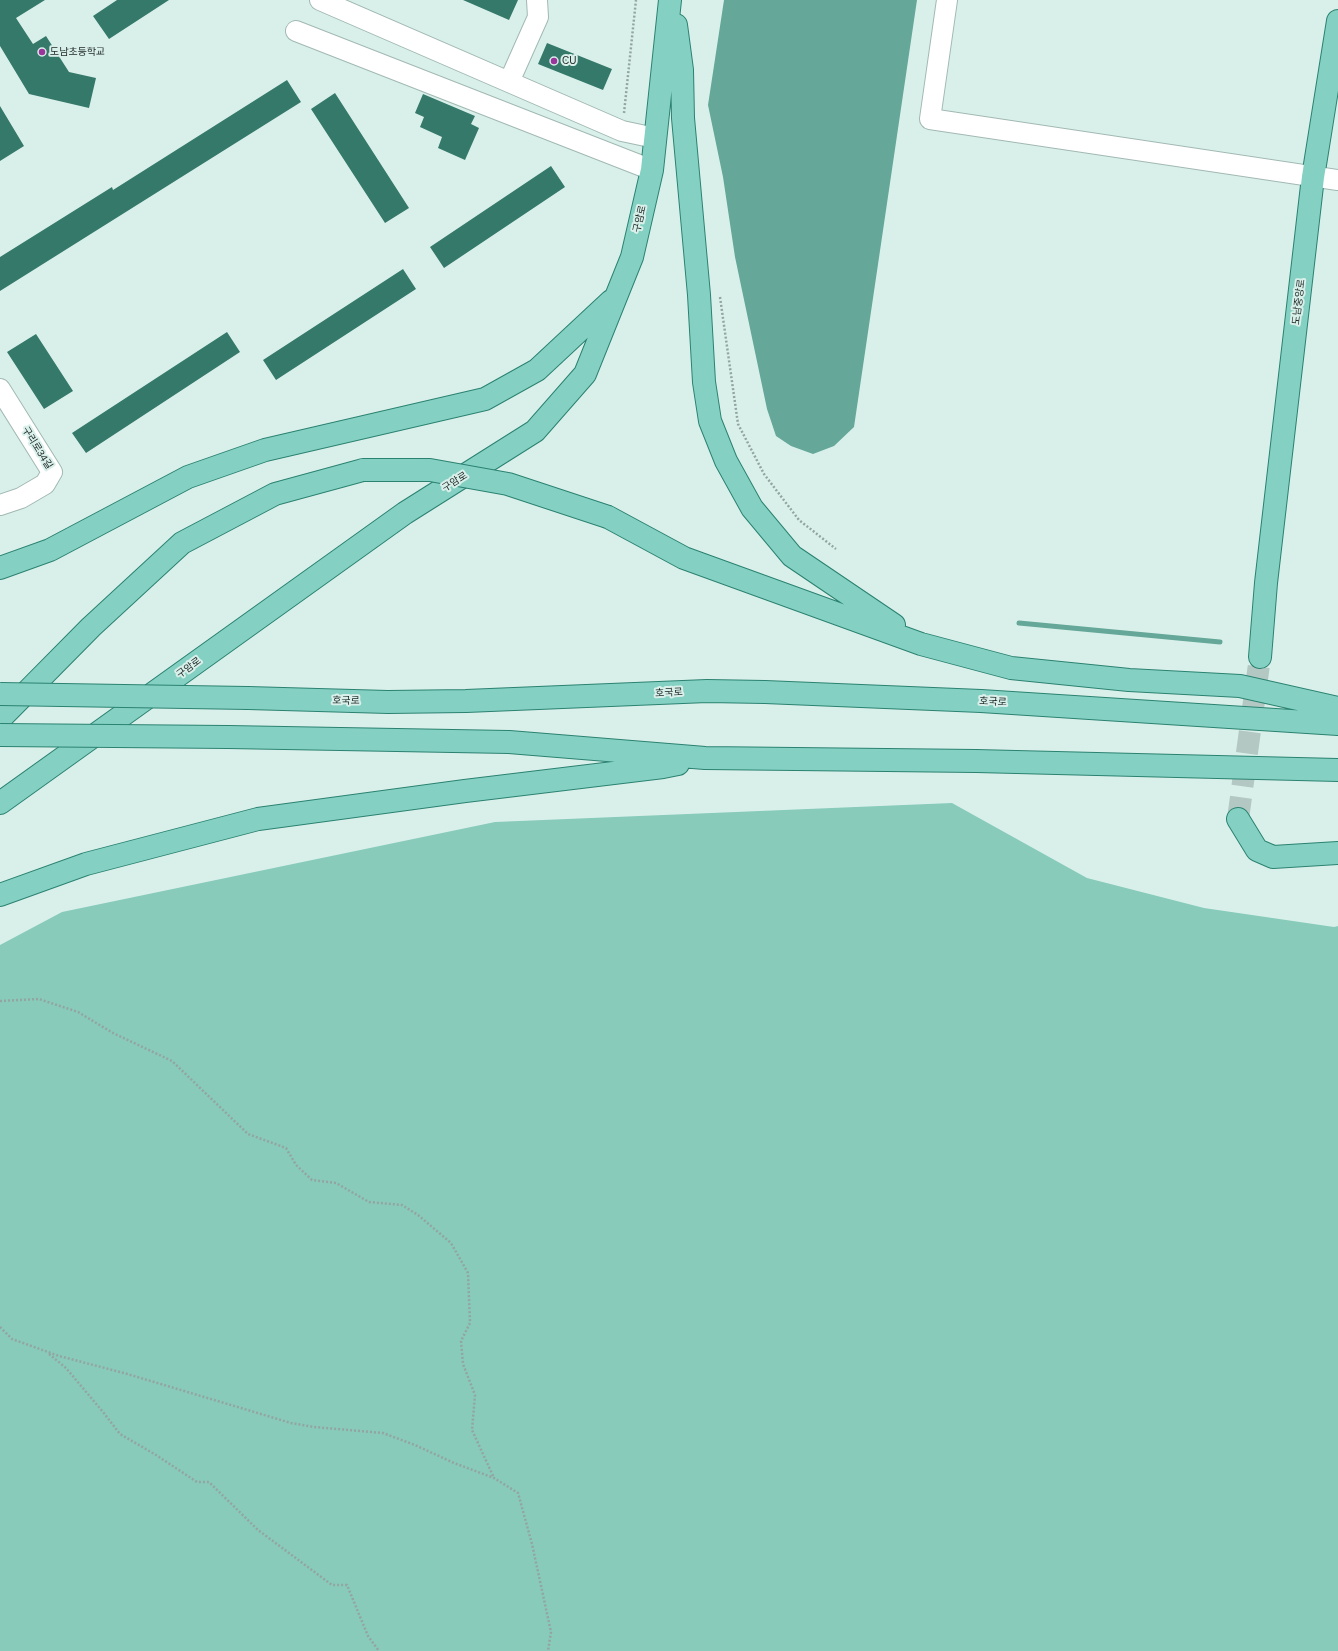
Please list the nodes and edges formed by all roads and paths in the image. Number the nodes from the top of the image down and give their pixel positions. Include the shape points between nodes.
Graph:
1 (320, 0) edge
2 (537, 0) edge
3 (636, 0) edge
4 (672, 0) edge
5 (947, 0) edge
6 (1338, 21) edge
7 (296, 31) dead end
8 (509, 82) junction
9 (622, 130) junction
10 (655, 138) junction
11 (652, 170) junction
12 (1313, 177) junction
13 (1338, 180) edge
14 (719, 292) dead end
15 (616, 296) junction
16 (0, 389) edge
17 (0, 505) edge
18 (836, 549) dead end
19 (0, 568) edge
20 (921, 644) junction
21 (1260, 657) tunnel mouth
22 (0, 694) edge
23 (1338, 708) edge
24 (0, 719) edge
25 (1338, 724) edge
26 (0, 735) edge
27 (705, 758) junction
28 (1338, 770) edge
29 (0, 803) edge
30 (1238, 819) tunnel mouth
31 (1338, 853) edge
32 (0, 895) edge
33 (0, 1001) edge
34 (0, 1327) edge
35 (46, 1352) junction
36 (494, 1478) junction
37 (380, 1651) edge
38 (548, 1651) edge

1 - 8 street
2 - 8 street via 538,17
3 - 9 path
4 - 10 main road, 구암로
4 - 20 main road via 682,70 683,118 704,382 710,421 726,461 752,508 792,556
5 - 12 street via 930,119
6 - 12 main road, 도남중앙로
7 - 11 street
8 - 9 street
9 - 10 street
10 - 11 main road, 구암로
11 - 15 main road, 구암로 via 632,257
12 - 13 street
12 - 21 main road, 도남중앙로 via 1266,583
14 - 18 path via 738,424 764,474 799,520
15 - 19 main road via 537,370 485,399 258,452 188,476 50,550
15 - 29 main road, 구암로 via 585,374 535,431 405,513
16 - 17 street, 구리로34길 via 52,472 44,484 21,498
20 - 23 main road via 1011,668 1129,680 1240,686
20 - 24 main road, bridge via 684,558 608,517 508,484 430,470 363,470 275,494 182,543 91,627
22 - 25 main road, 호국로, bridge via 466,702 707,691 765,692 981,701
26 - 27 main road, bridge via 509,742
27 - 28 main road via 976,761
27 - 32 main road via 663,767 258,819 86,864
30 - 31 main road via 1257,850 1273,857
33 - 36 path via 39,999 78,1012 113,1033 172,1061 248,1134 286,1148 296,1165 312,1180 336,1182 369,1202 402,1205 451,1243 468,1273 470,1323 461,1341 463,1364 475,1396 472,1430
34 - 35 path via 12,1339
35 - 36 path via 291,1423 314,1428 382,1433
35 - 37 path via 66,1368 120,1434 197,1482 209,1482 258,1530 332,1585 346,1585 368,1636
36 - 38 path via 518,1493 551,1632

